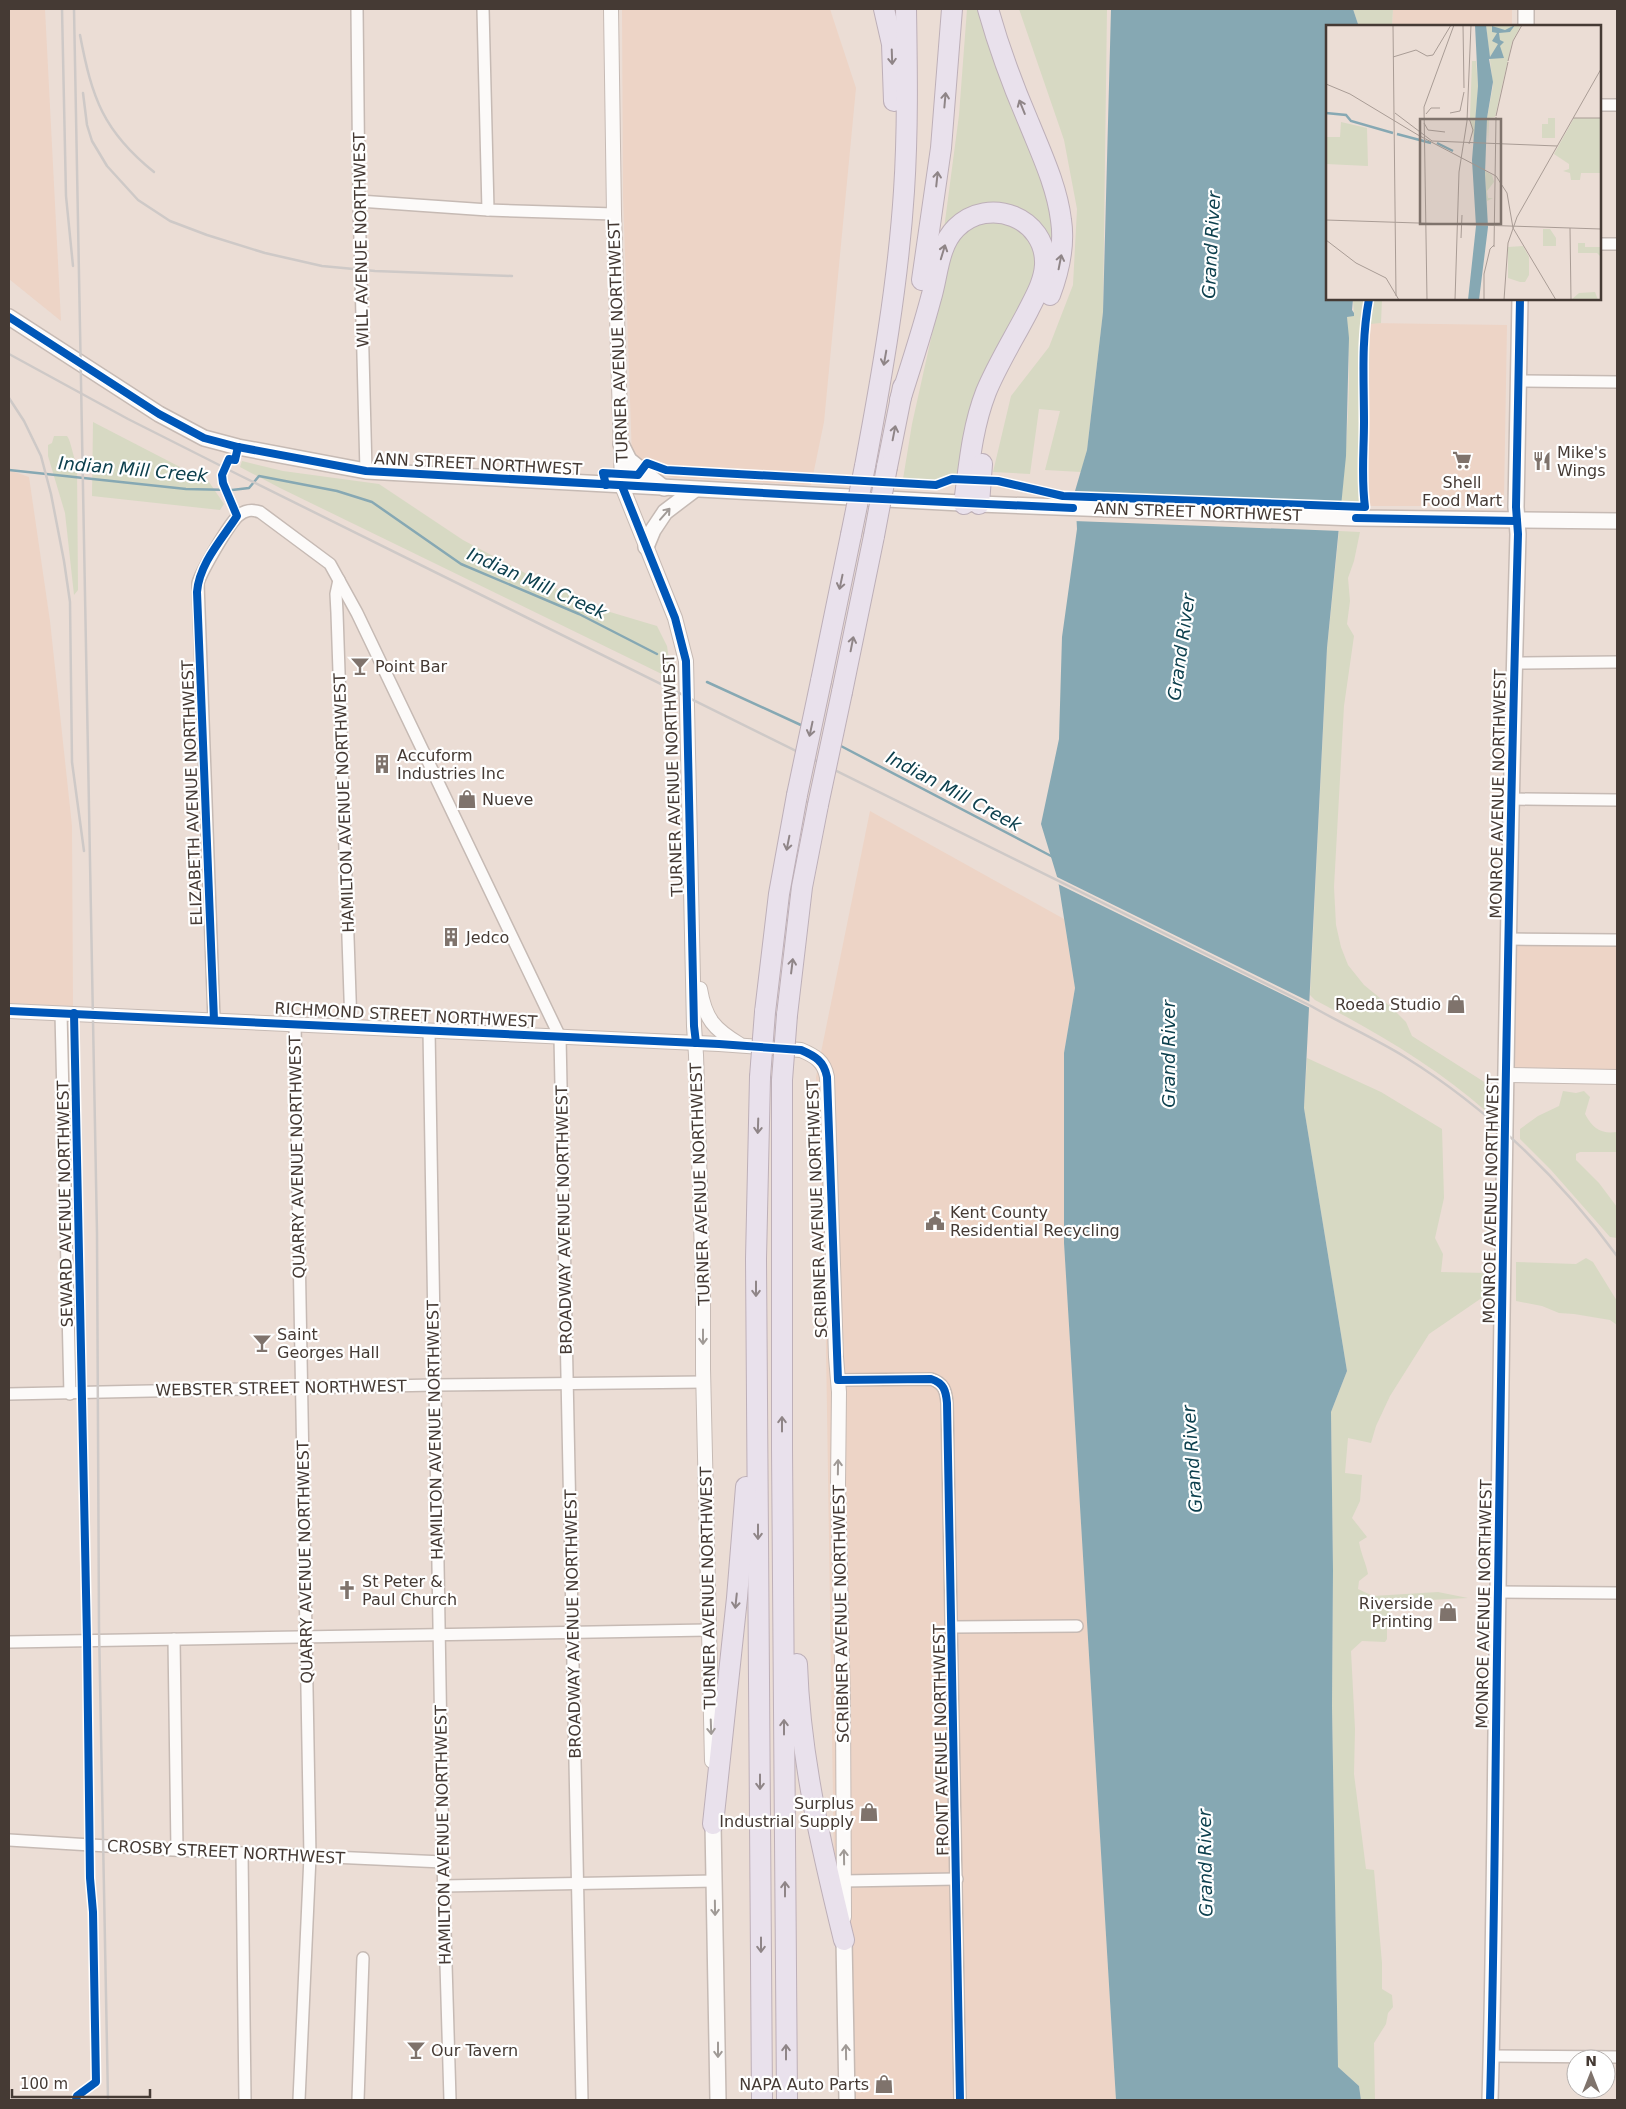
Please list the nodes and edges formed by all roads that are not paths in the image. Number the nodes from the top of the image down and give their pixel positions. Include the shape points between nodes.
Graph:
1 (357, 9) edge
2 (484, 9) edge
3 (611, 9) edge
4 (884, 9) edge
5 (906, 9) edge
6 (952, 9) edge
7 (988, 9) edge
8 (1526, 9) edge
9 (1526, 25) edge
10 (1601, 105) edge
11 (1617, 105) edge
12 (359, 201) junction
13 (488, 210) junction
14 (614, 214) junction
15 (1601, 244) edge
16 (1617, 244) edge
17 (1520, 300) edge
18 (892, 310) junction
19 (9, 317) edge
20 (1519, 381) junction
21 (1617, 382) edge
22 (900, 400) junction
23 (621, 444) junction
24 (366, 471) junction
25 (622, 486) junction
26 (664, 488) junction
27 (694, 490) junction
28 (971, 504) junction
29 (1517, 521) junction
30 (1617, 521) edge
31 (646, 547) junction
32 (204, 567) joint
33 (339, 580) junction
34 (1617, 662) edge
35 (1515, 663) junction
36 (1511, 799) junction
37 (1617, 800) edge
38 (1509, 939) junction
39 (1617, 940) edge
40 (692, 944) junction
41 (9, 1011) edge
42 (61, 1013) junction
43 (214, 1020) junction
44 (295, 1024) junction
45 (351, 1026) junction
46 (428, 1030) junction
47 (560, 1037) junction
48 (696, 1043) junction
49 (742, 1046) junction
50 (801, 1050) joint
51 (1506, 1075) junction
52 (1617, 1077) edge
53 (757, 1361) junction
54 (838, 1380) junction
55 (704, 1382) junction
56 (568, 1383) junction
57 (434, 1385) junction
58 (301, 1388) junction
59 (9, 1394) edge
60 (70, 1394) junction
61 (782, 1449) junction
62 (1498, 1592) junction
63 (1617, 1593) edge
64 (1076, 1626) dead end
65 (953, 1627) junction
66 (708, 1630) junction
67 (573, 1632) junction
68 (438, 1635) junction
69 (306, 1637) junction
70 (174, 1639) junction
71 (9, 1642) edge
72 (713, 1824) junction
73 (9, 1840) edge
74 (177, 1850) junction
75 (242, 1853) junction
76 (310, 1856) junction
77 (443, 1862) junction
78 (957, 1879) junction
79 (844, 1881) junction
80 (715, 1882) junction
81 (579, 1885) junction
82 (443, 1886) junction
83 (844, 1940) junction
84 (363, 1958) dead end
85 (1491, 2056) junction
86 (1617, 2057) edge
87 (245, 2100) edge
88 (299, 2100) edge
89 (358, 2100) edge
90 (450, 2100) edge
91 (582, 2100) edge
92 (718, 2100) edge
93 (762, 2100) edge
94 (787, 2100) edge
95 (847, 2100) edge
96 (960, 2100) edge
97 (1490, 2100) edge

1 - 12 street, WILL AVENUE NORTHWEST
2 - 13 street
3 - 14 street, TURNER AVENUE NORTHWEST
4 -> 18 highway via 892,44 894,91
5 - 18 highway via 907,129
22 -> 6 highway via 933,216
28 -> 7 highway via 991,417 1049,298 1060,264 1062,244 1058,201 996,39
8 - 9 main road
10 - 11 street
12 - 13 street
12 - 24 street, WILL AVENUE NORTHWEST
13 - 14 street
14 - 23 street, TURNER AVENUE NORTHWEST
15 - 16 street
17 - 20 main road, MONROE AVENUE NORTHWEST
18 -> 53 highway, bridge via 865,466 779,894 760,1077
19 - 24 main road, ANN STREET NORTHWEST via 159,414 204,438 238,448
20 - 21 street
20 - 29 main road, MONROE AVENUE NORTHWEST
22 -> 28 highway via 949,236 960,224 979,214 1003,212 1023,220 1041,241 1043,274 1034,299 986,391 976,423
61 -> 22 highway, bridge via 782,1080 787,1014 801,897
23 - 25 street, TURNER AVENUE NORTHWEST
23 - 26 main road via 630,460
24 - 25 main road, ANN STREET NORTHWEST
25 - 26 main road, ANN STREET NORTHWEST
25 - 31 street, TURNER AVENUE NORTHWEST
26 - 27 main road, ANN STREET NORTHWEST
27 - 28 main road, ANN STREET NORTHWEST
31 -> 27 main road via 665,512
28 - 29 main road, ANN STREET NORTHWEST
29 - 30 main road, ANN STREET NORTHWEST
29 - 35 main road, MONROE AVENUE NORTHWEST
31 - 40 street, TURNER AVENUE NORTHWEST via 675,618 686,661
32 - 33 street, BROADWAY AVENUE NORTHWEST via 237,516 253,510 330,564
32 - 43 street, ELIZABETH AVENUE NORTHWEST via 197,592
33 - 45 street, HAMILTON AVENUE NORTHWEST via 336,594
33 - 47 street, BROADWAY AVENUE NORTHWEST
34 - 35 street
35 - 36 main road, MONROE AVENUE NORTHWEST
36 - 37 street
36 - 38 main road, MONROE AVENUE NORTHWEST
38 - 39 street
38 - 51 main road, MONROE AVENUE NORTHWEST
40 - 48 street, TURNER AVENUE NORTHWEST
40 - 49 street via 701,1000 708,1018 720,1032
41 - 42 street, RICHMOND STREET NORTHWEST
42 - 43 street, RICHMOND STREET NORTHWEST
42 - 60 street, SEWARD AVENUE NORTHWEST
43 - 44 street, RICHMOND STREET NORTHWEST
44 - 45 street, RICHMOND STREET NORTHWEST
44 - 58 street, QUARRY AVENUE NORTHWEST
45 - 46 street, RICHMOND STREET NORTHWEST
46 - 47 street, RICHMOND STREET NORTHWEST
46 - 57 street, HAMILTON AVENUE NORTHWEST
47 - 48 street, RICHMOND STREET NORTHWEST
47 - 56 street, BROADWAY AVENUE NORTHWEST
48 - 49 street, RICHMOND STREET NORTHWEST
48 -> 55 street, TURNER AVENUE NORTHWEST
49 - 50 street, RICHMOND STREET NORTHWEST
50 - 54 street, SCRIBNER AVENUE NORTHWEST via 813,1055 825,1067
51 - 52 street
51 - 62 main road, MONROE AVENUE NORTHWEST
53 -> 72 highway via 737,1598
53 -> 93 highway
54 - 65 street, FRONT AVENUE NORTHWEST via 931,1380 939,1381 946,1390
79 -> 54 street, SCRIBNER AVENUE NORTHWEST
55 - 56 street, WEBSTER STREET NORTHWEST
55 - 66 street, TURNER AVENUE NORTHWEST
56 - 57 street, WEBSTER STREET NORTHWEST
56 - 67 street, BROADWAY AVENUE NORTHWEST
57 - 58 street, WEBSTER STREET NORTHWEST
57 - 68 street, HAMILTON AVENUE NORTHWEST
58 - 60 street, WEBSTER STREET NORTHWEST
58 - 69 street, QUARRY AVENUE NORTHWEST
59 - 60 street, WEBSTER STREET NORTHWEST
61 - 83 highway via 792,1512 802,1734
94 -> 61 highway
62 - 63 street
62 - 85 main road, MONROE AVENUE NORTHWEST
64 - 65 street
65 - 78 street, FRONT AVENUE NORTHWEST
66 - 67 street
66 -> 72 street, TURNER AVENUE NORTHWEST
67 - 68 street
67 - 81 street, BROADWAY AVENUE NORTHWEST
68 - 69 street
68 - 77 street, HAMILTON AVENUE NORTHWEST
69 - 70 street
69 - 76 street, QUARRY AVENUE NORTHWEST
70 - 71 street
70 - 74 street
72 - 80 main road, TURNER AVENUE NORTHWEST
73 - 74 street, CROSBY STREET NORTHWEST
74 - 75 street, CROSBY STREET NORTHWEST
75 - 76 street, CROSBY STREET NORTHWEST
75 - 87 street
76 - 77 street, CROSBY STREET NORTHWEST
76 - 88 street, QUARRY AVENUE NORTHWEST
77 - 82 street, HAMILTON AVENUE NORTHWEST
78 - 79 street
78 - 96 street, FRONT AVENUE NORTHWEST
79 - 83 street, SCRIBNER AVENUE NORTHWEST
80 - 81 street
80 -> 92 main road, TURNER AVENUE NORTHWEST
81 - 82 street
81 - 91 street, BROADWAY AVENUE NORTHWEST
82 - 90 street, HAMILTON AVENUE NORTHWEST
95 -> 83 main road, SCRIBNER AVENUE NORTHWEST
84 - 89 street
85 - 86 street
85 - 97 main road, MONROE AVENUE NORTHWEST

